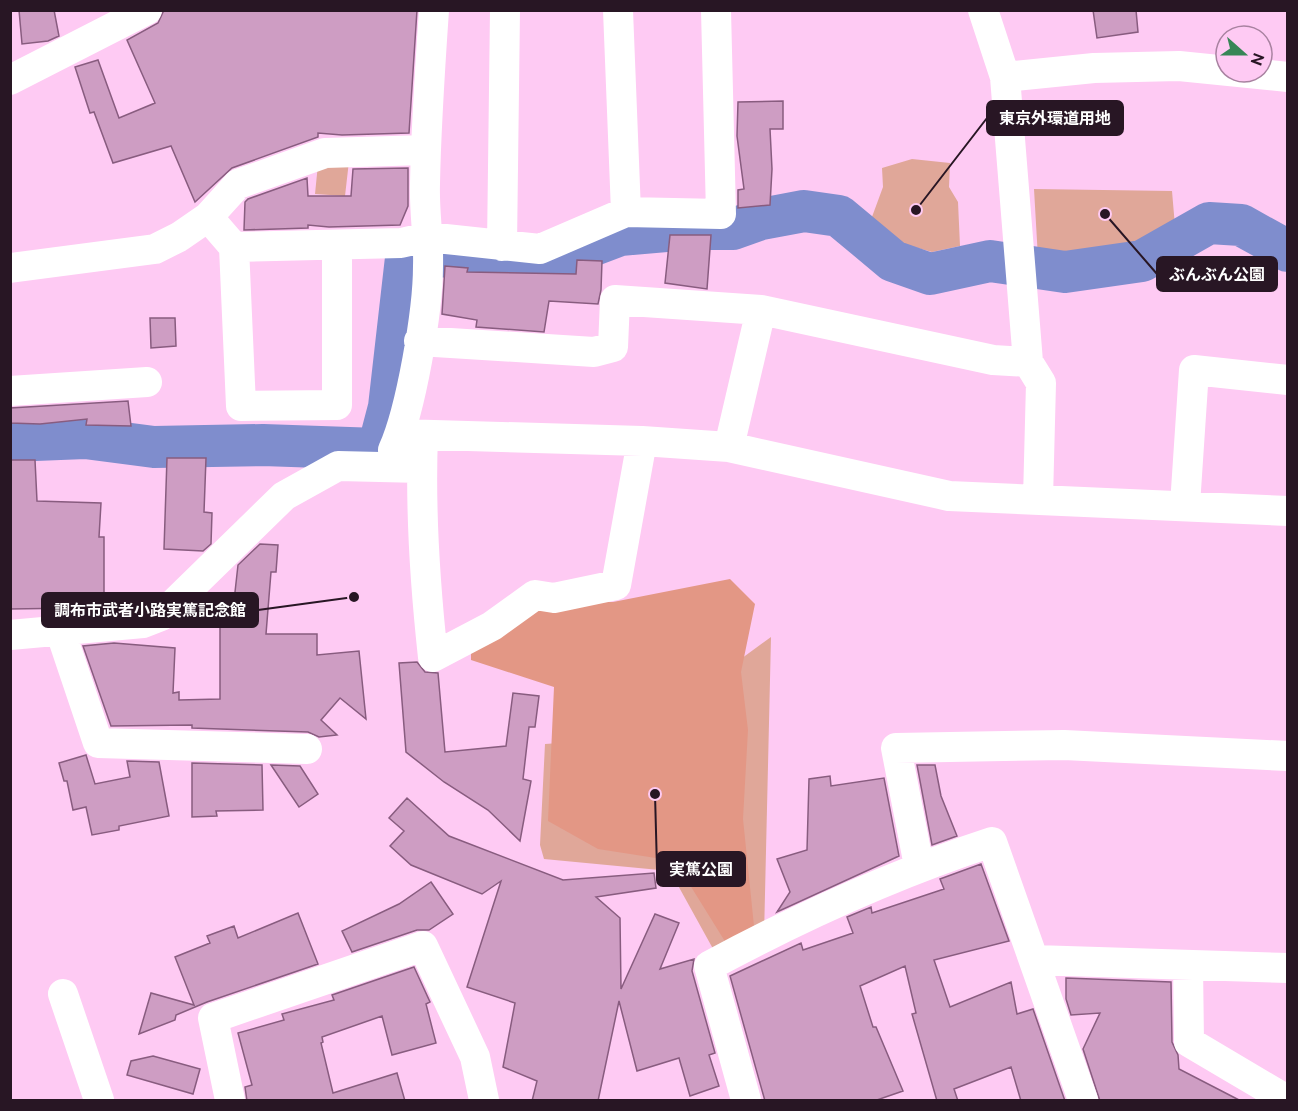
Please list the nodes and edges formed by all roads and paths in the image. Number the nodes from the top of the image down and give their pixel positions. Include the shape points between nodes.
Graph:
1 (147, 10) edge
2 (434, 10) edge
3 (506, 10) edge
4 (618, 10) edge
5 (716, 10) edge
6 (983, 10) edge
7 (1005, 77) junction
8 (1287, 77) edge
9 (10, 80) edge
10 (425, 150) junction
11 (626, 212) junction
12 (208, 217) junction
13 (427, 238) junction
14 (337, 245) junction
15 (502, 246) junction
16 (234, 247) junction
17 (10, 268) edge
18 (761, 310) junction
19 (419, 341) junction
20 (1028, 362) junction
21 (1287, 380) edge
22 (147, 382) dead end
23 (10, 391) edge
24 (412, 435) junction
25 (642, 441) junction
26 (729, 447) junction
27 (384, 468) junction
28 (422, 468) junction
29 (1038, 499) junction
30 (1185, 506) junction
31 (1287, 511) edge
32 (60, 630) junction
33 (10, 635) edge
34 (307, 749) dead end
35 (1287, 756) edge
36 (919, 866) junction
37 (1035, 960) junction
38 (1188, 965) junction
39 (1287, 968) edge
40 (63, 994) dead end
41 (99, 1101) edge
42 (230, 1101) edge
43 (484, 1101) edge
44 (746, 1101) edge
45 (1083, 1101) edge
46 (1287, 1101) edge

1 - 9 street
2 - 10 street
3 - 15 street
4 - 11 street
5 - 11 street via 721,213
6 - 7 street
7 - 8 street via 1094,68 1179,66
7 - 20 street
10 - 12 street via 325,153 238,184
10 - 13 street
11 - 15 street via 540,249
12 - 16 street
12 - 17 street via 154,249
13 - 14 street
13 - 15 street
13 - 19 street via 428,268
14 - 16 street
14 - 16 street via 337,405 241,406
18 - 19 street via 615,300 613,347 594,352
18 - 20 street via 993,360
18 - 26 street
19 - 24 street
20 - 29 street via 1041,383
21 - 30 street via 1194,370
22 - 23 street
24 - 25 street
24 - 27 street
24 - 28 street
25 - 26 street
25 - 28 street via 616,585 554,598 535,595 492,626 433,657
26 - 29 street via 949,496
27 - 28 street
27 - 32 street via 338,466 284,496 161,616 143,623
29 - 30 street
30 - 31 street
32 - 33 street
32 - 34 street via 98,743
35 - 36 street via 1064,745 897,748
36 - 37 street via 992,842
36 - 44 street via 709,966
37 - 38 street
37 - 45 street
38 - 39 street
38 - 46 street via 1189,1042
40 - 41 street
42 - 43 street via 213,1018 423,946 475,1057

